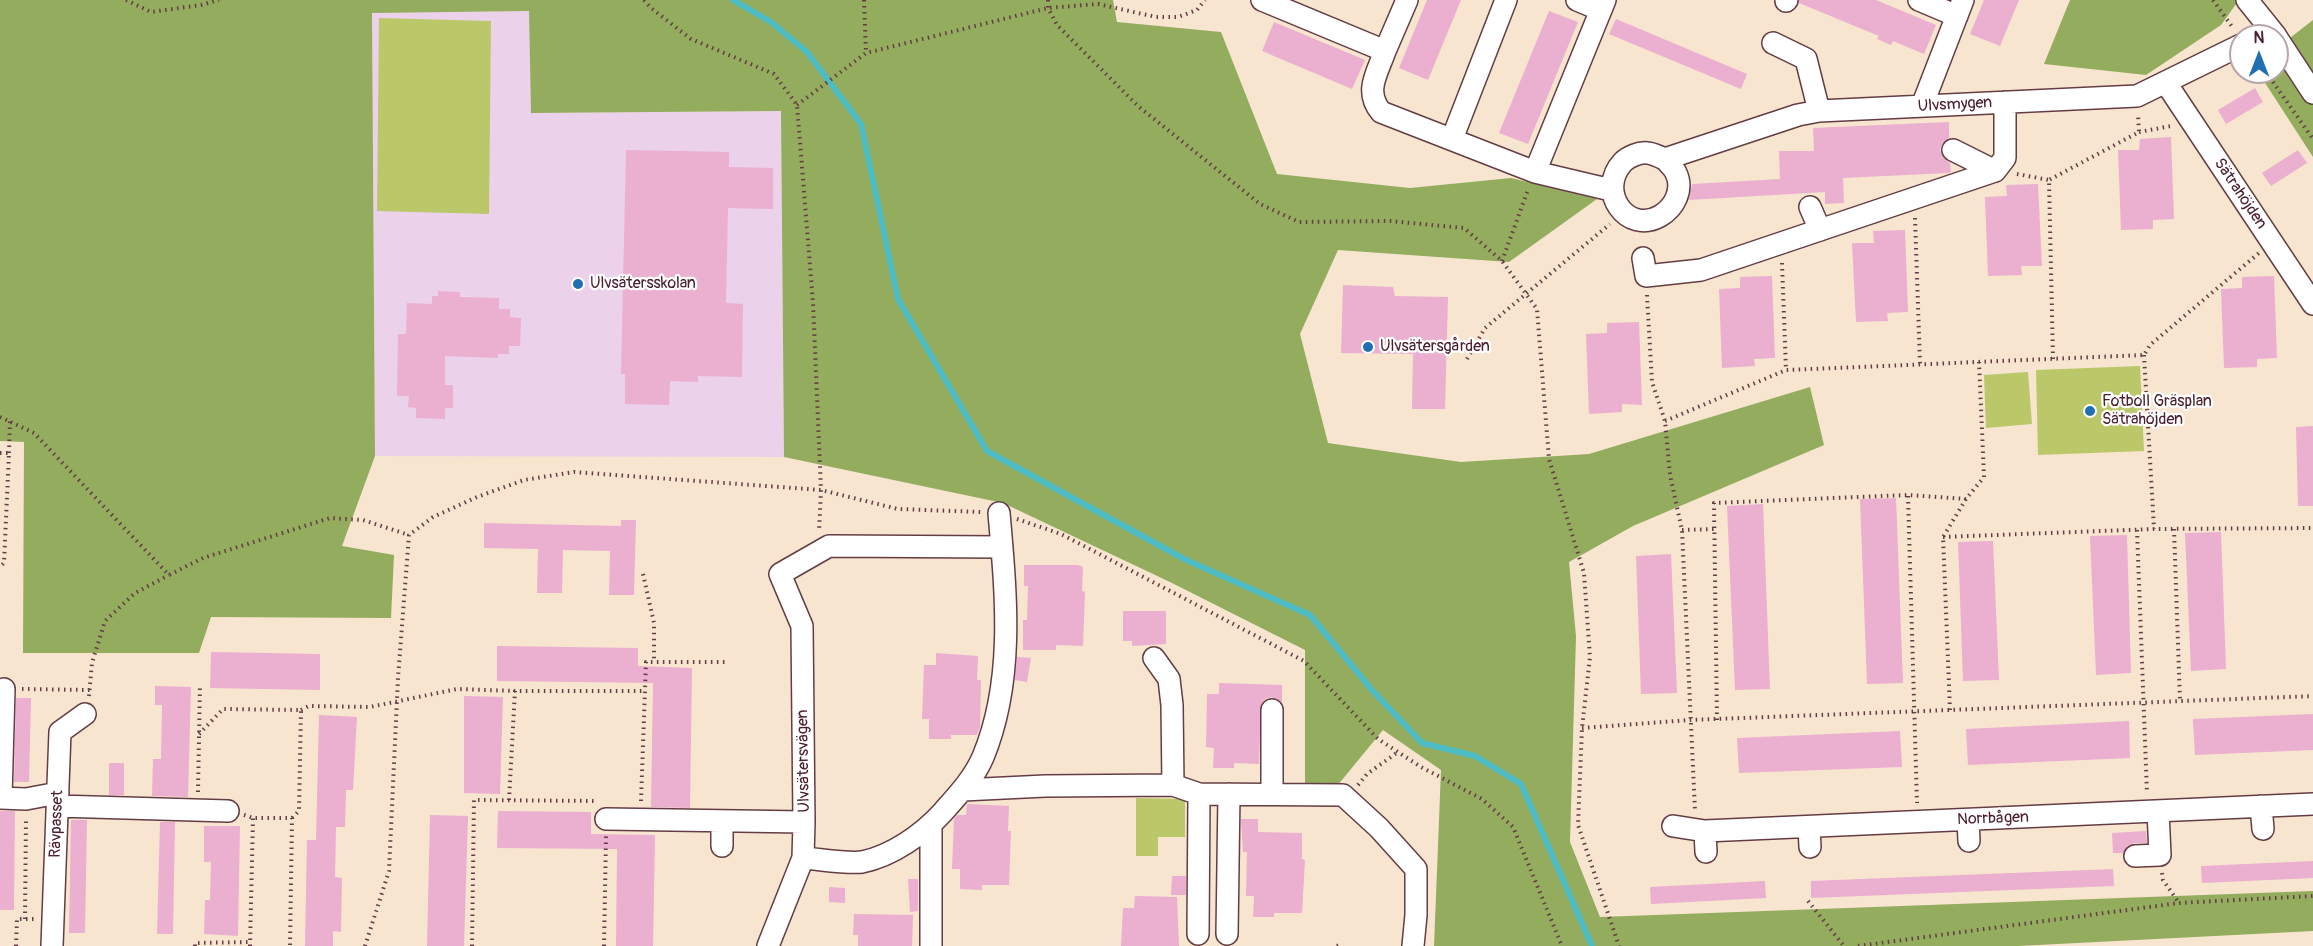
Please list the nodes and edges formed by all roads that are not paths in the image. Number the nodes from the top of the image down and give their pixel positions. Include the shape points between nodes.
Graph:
1 (1262, 0) edge
2 (1407, 0) edge
3 (1506, 0) edge
4 (1577, 0) edge
5 (1918, 0) edge
6 (2247, 0) edge
7 (1606, 6) edge
8 (1960, 8) edge
9 (2263, 24) edge
10 (1773, 43) dead end
11 (2229, 43) edge
12 (1385, 51) junction
13 (2289, 61) edge
14 (2166, 83) junction
15 (2313, 93) edge
16 (2005, 102) junction
17 (1922, 106) junction
18 (1819, 111) junction
19 (1452, 140) junction
20 (1953, 150) dead end
21 (1665, 159) junction
22 (1995, 171) junction
23 (1535, 172) junction
24 (1611, 190) junction
25 (1810, 207) dead end
26 (1820, 230) junction
27 (1644, 267) road end
28 (2313, 304) edge
29 (999, 513) road end
30 (1002, 547) junction
31 (1154, 658) dead end
32 (4, 689) road end
33 (1272, 710) dead end
34 (85, 714) road end
35 (1173, 785) junction
36 (963, 790) junction
37 (1199, 794) junction
38 (1229, 794) junction
39 (1272, 794) junction
40 (1, 798) edge
41 (58, 799) junction
42 (2313, 804) edge
43 (2262, 806) junction
44 (228, 811) road end
45 (2153, 812) junction
46 (606, 819) road end
47 (1968, 820) junction
48 (722, 821) junction
49 (804, 822) junction
50 (931, 825) junction
51 (1673, 826) dead end
52 (2263, 829) dead end
53 (1969, 841) dead end
54 (722, 846) dead end
55 (2135, 856) dead end
56 (803, 858) junction
57 (1230, 940) edge
58 (52, 946) edge
59 (768, 946) edge
60 (931, 946) edge
61 (1413, 946) edge

1 - 12 street
2 - 12 street
3 - 19 street
4 - 7 street
5 - 8 street
6 - 9 street
7 - 23 street
8 - 17 street
10 - 18 street via 1806,59
11 - 14 street, Ulvsmygen
12 - 19 street via 1372,89 1373,102 1381,112
13 - 15 street
14 - 16 street, Ulvsmygen via 2137,96
14 - 28 street, Sätrahöjden
16 - 17 street, Ulvsmygen via 1952,113
16 - 22 street via 2005,158
17 - 18 street, Ulvsmygen
18 - 21 street, Ulvsmygen via 1799,121
19 - 23 street
20 - 22 street
21 - 24 street, Ulvsmygen via 1646,152 1628,157 1614,171
21 - 24 street via 1677,174 1679,193 1666,218 1634,219 1618,208
22 - 26 street
23 - 24 street
25 - 26 street
26 - 27 street via 1701,270
29 - 30 street
30 - 36 street via 1006,589 1000,703 982,758
30 - 49 street, Ulvsätersvägen via 829,546 780,574 802,626
31 - 35 street via 1169,679
32 - 40 street
33 - 39 street
34 - 41 street, Rävpasset via 60,732
35 - 36 street
35 - 37 street
36 - 50 street
37 - 38 street
37 - 57 street via 1189,934
38 - 39 street
38 - 57 street
39 - 61 street via 1343,795 1379,828 1416,869
40 - 41 street
41 - 44 street via 98,808
41 - 58 street, Rävpasset
42 - 43 street, Norrbågen
43 - 45 street, Norrbågen
43 - 52 street
45 - 47 street, Norrbågen
45 - 55 street via 2160,855
46 - 48 street
47 - 51 street, Norrbågen via 1918,822 1809,837 1702,838
47 - 53 street
48 - 49 street via 750,814
48 - 54 street
49 - 56 street, Ulvsätersvägen
50 - 56 street via 902,846 862,862
50 - 60 street
56 - 59 street, Ulvsätersvägen

